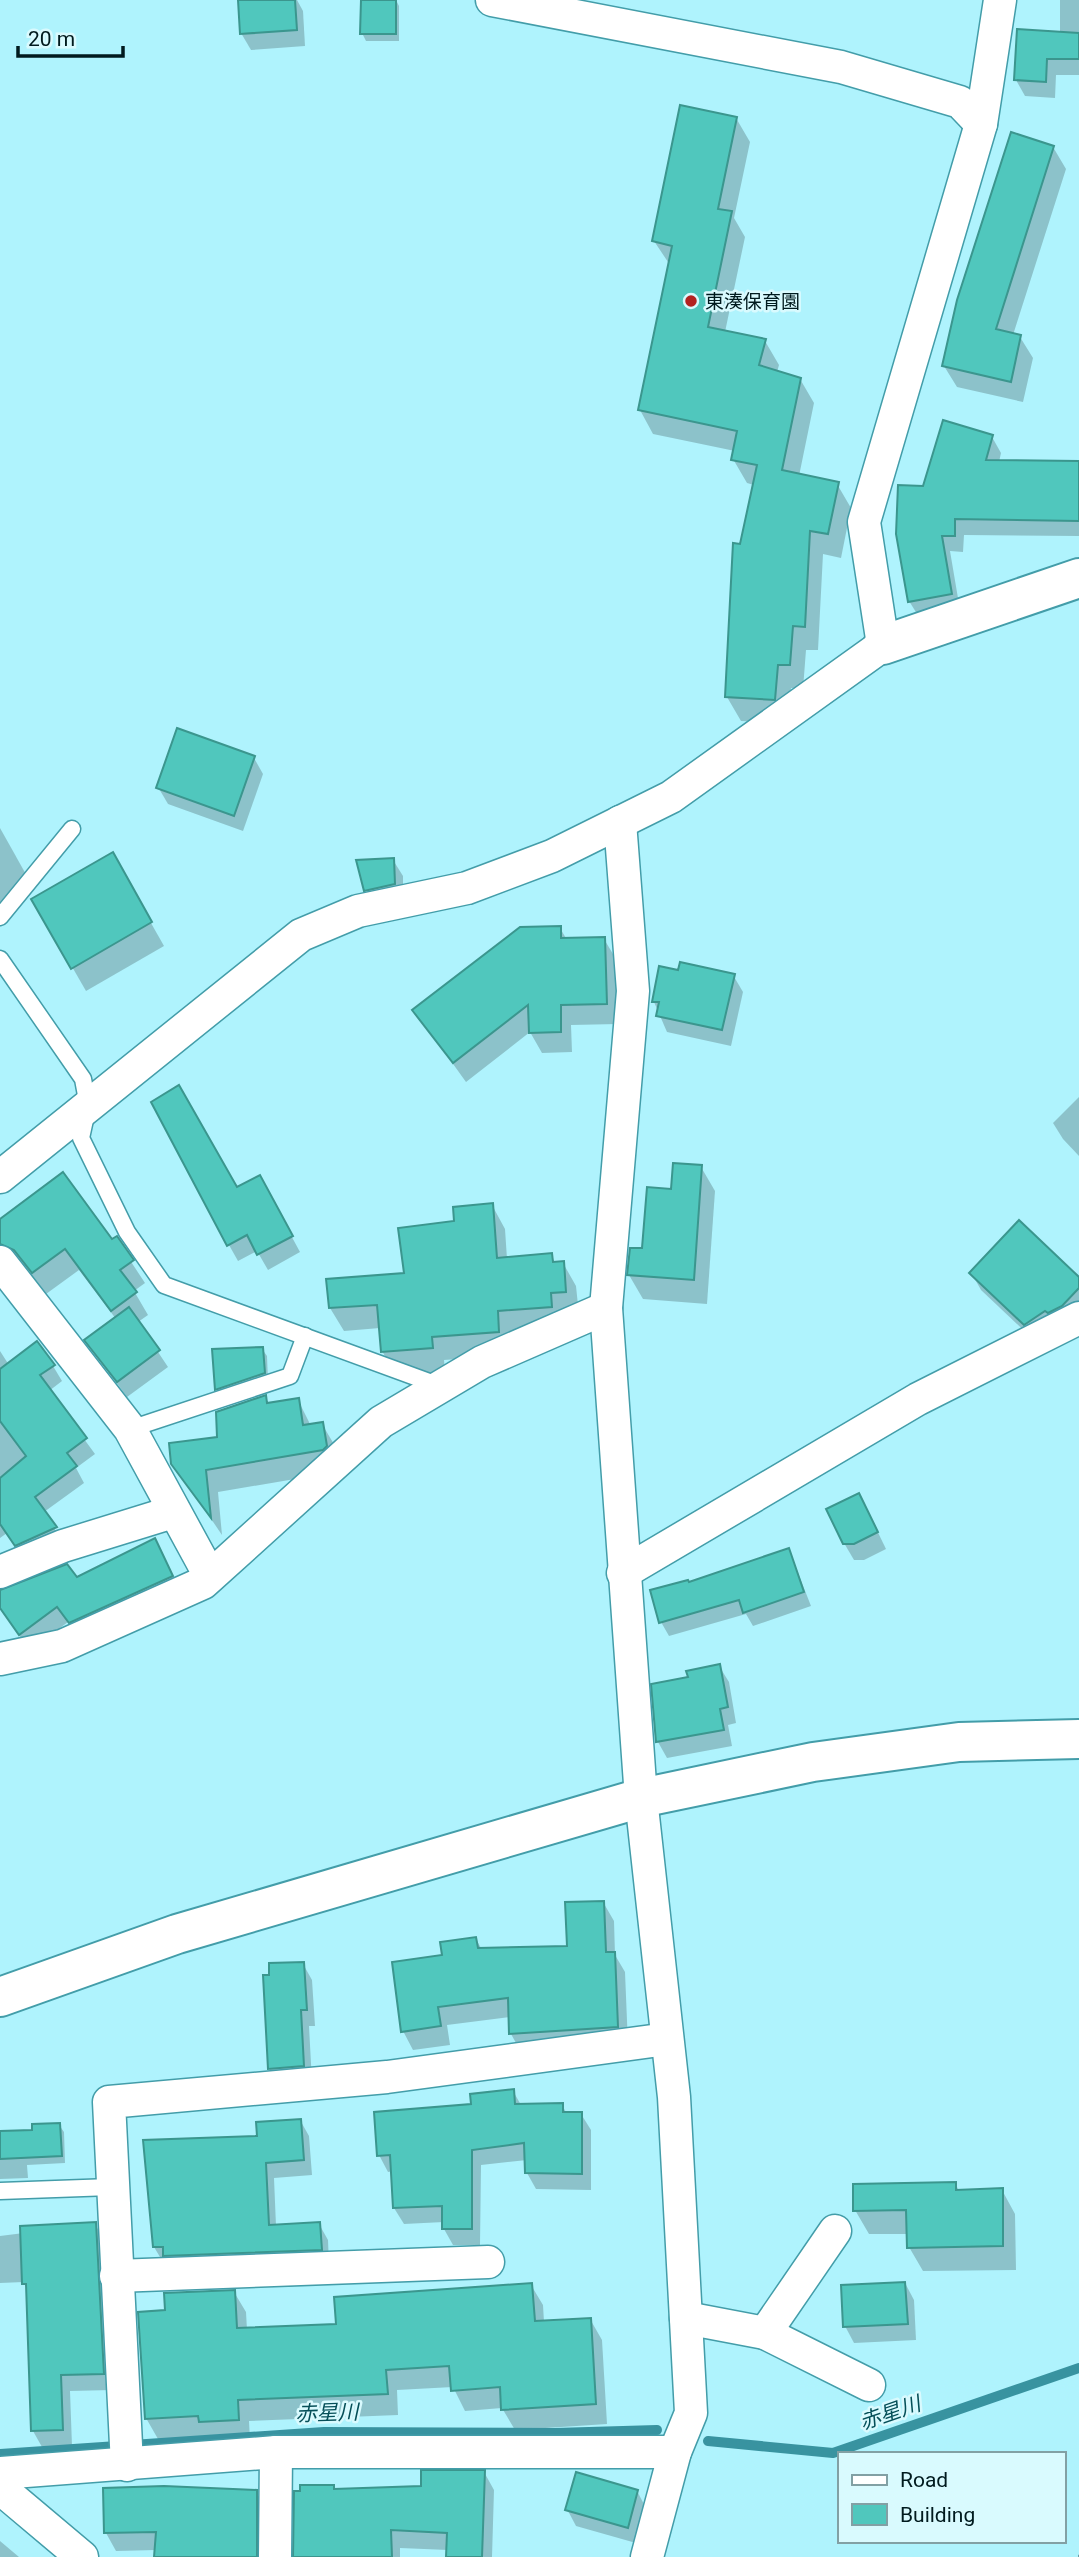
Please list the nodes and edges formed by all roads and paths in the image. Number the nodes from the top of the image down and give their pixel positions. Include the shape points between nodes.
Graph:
1 (492, 0) edge
2 (1000, 0) edge
3 (981, 124) junction
4 (1079, 578) edge
5 (883, 645) junction
6 (620, 822) junction
7 (72, 829) dead end
8 (0, 917) edge
9 (0, 959) edge
10 (89, 1105) junction
11 (0, 1177) edge
12 (0, 1262) edge
13 (607, 1308) junction
14 (1078, 1316) edge
15 (305, 1336) junction
16 (441, 1386) junction
17 (130, 1429) junction
18 (173, 1512) junction
19 (2, 1568) edge
20 (623, 1573) junction
21 (210, 1576) junction
22 (0, 1659) edge
23 (1079, 1739) edge
24 (641, 1798) junction
25 (0, 1997) edge
26 (667, 2039) junction
27 (111, 2187) junction
28 (0, 2191) edge
29 (835, 2231) dead end
30 (488, 2262) dead end
31 (116, 2276) junction
32 (686, 2318) junction
33 (765, 2333) junction
34 (869, 2385) dead end
35 (276, 2452) junction
36 (676, 2452) junction
37 (127, 2465) junction
38 (0, 2473) edge
39 (0, 2488) edge
40 (82, 2557) edge
41 (275, 2557) edge
42 (647, 2557) edge

1 - 3 street via 841,67 960,102
2 - 3 street
3 - 5 street via 864,522
4 - 5 street
5 - 6 street via 671,797
6 - 10 street via 552,856 467,888 358,911 300,934
6 - 13 street via 633,991
7 - 8 lane
9 - 10 lane via 83,1079
10 - 11 street
10 - 15 lane via 81,1138 127,1232 164,1285
12 - 17 street
13 - 16 street via 482,1362
13 - 20 street
14 - 20 street via 918,1399
15 - 16 lane
15 - 17 lane via 290,1377
16 - 21 street via 381,1422
17 - 18 street
18 - 19 street
18 - 21 street
20 - 24 street
21 - 22 street via 62,1646
23 - 24 street via 959,1742 813,1762
24 - 25 street via 177,1934
24 - 26 street
26 - 27 street via 387,2077 109,2102
26 - 32 street
27 - 28 lane
27 - 31 street
29 - 33 street
30 - 31 street
31 - 37 street
32 - 33 street
32 - 36 street via 691,2413
33 - 34 street
35 - 36 street
35 - 37 street
35 - 41 street
36 - 42 street
37 - 38 street
39 - 40 street

